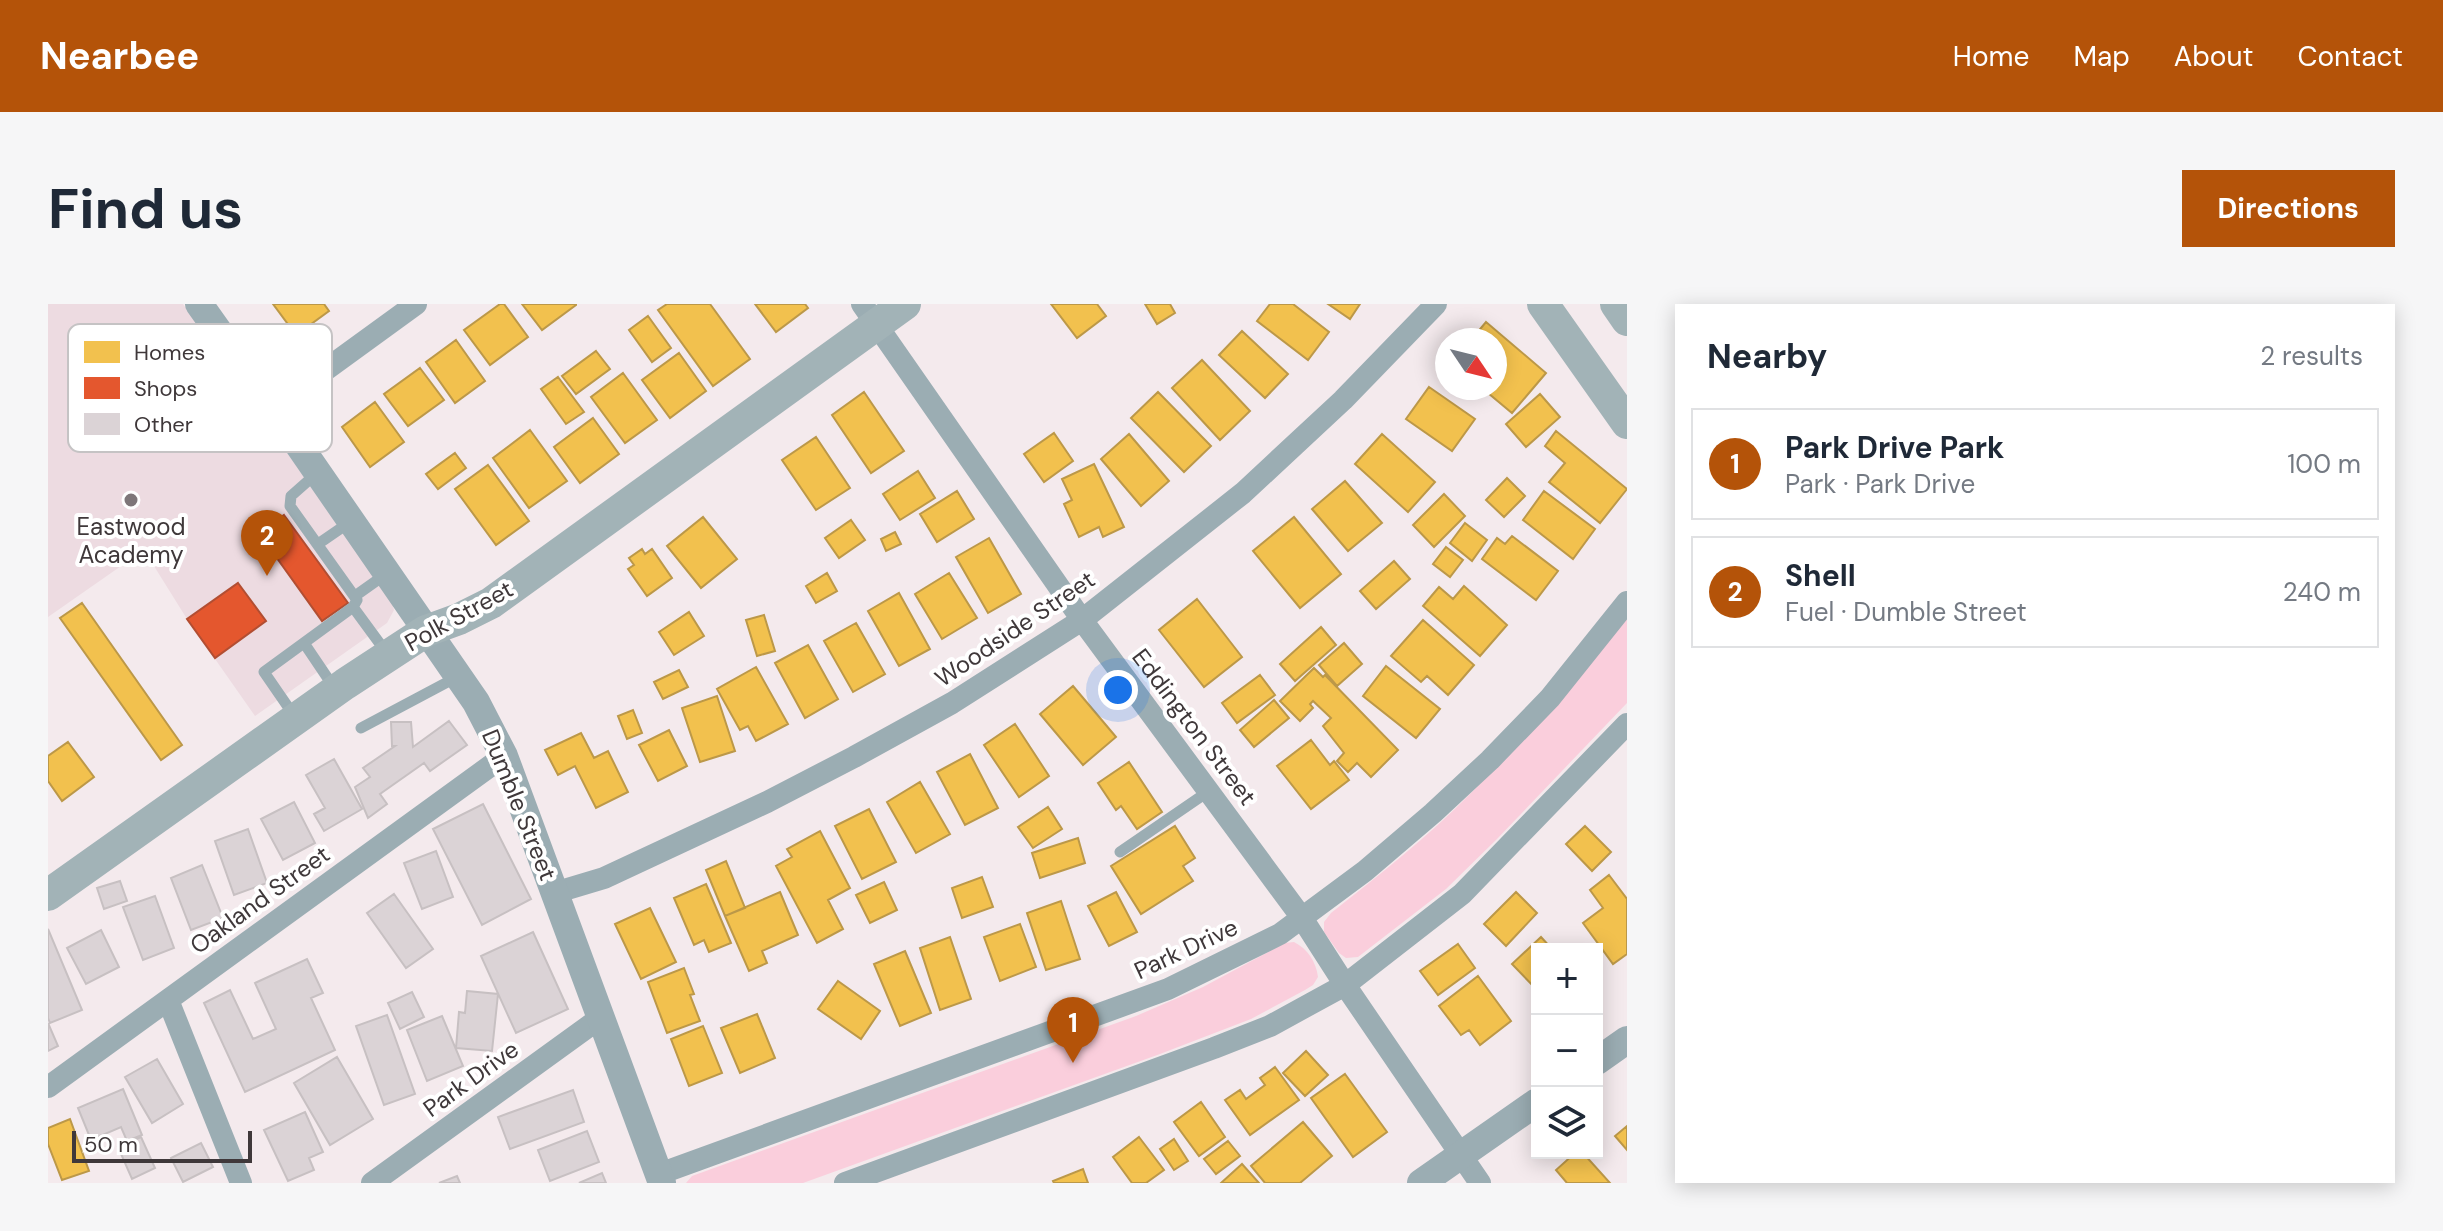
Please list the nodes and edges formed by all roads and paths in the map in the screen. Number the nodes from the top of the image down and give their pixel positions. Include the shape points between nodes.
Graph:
1 (199, 304) edge
2 (416, 304) edge
3 (905, 304) edge
4 (1436, 304) edge
5 (1543, 304) edge
6 (1616, 304) edge
7 (869, 314) edge
8 (1627, 320) edge
9 (213, 324) edge
10 (332, 365) edge
11 (1627, 423) edge
12 (303, 452) edge
13 (317, 473) junction
14 (351, 521) junction
15 (318, 544) junction
16 (386, 573) junction
17 (354, 601) junction
18 (1627, 602) edge
19 (1082, 620) junction
20 (426, 631) junction
21 (304, 643) junction
22 (389, 655) junction
23 (457, 676) junction
24 (336, 691) junction
25 (296, 718) junction
26 (1627, 724) edge
27 (361, 728) dead end
28 (504, 756) junction
29 (1209, 791) junction
30 (1120, 852) dead end
31 (554, 893) junction
32 (48, 895) edge
33 (1302, 918) junction
34 (1345, 985) junction
35 (168, 1000) junction
36 (600, 1018) junction
37 (1627, 1040) edge
38 (1603, 1057) edge
39 (48, 1087) edge
40 (1531, 1106) edge
41 (1460, 1155) junction
42 (661, 1178) edge
43 (241, 1183) edge
44 (372, 1183) edge
45 (845, 1183) edge
46 (1421, 1183) edge
47 (1480, 1183) edge

1 - 9 street, Dumble Street
2 - 10 street
3 - 7 main road, Polk Street
4 - 19 street, Woodside Street via 1243,493
5 - 11 main road
6 - 8 main road
7 - 19 street, Eddington Street
7 - 20 main road, Polk Street via 491,603
12 - 13 street, Dumble Street
13 - 14 street, Dumble Street
13 - 15 lane via 289,502
14 - 15 lane
14 - 16 street, Dumble Street
15 - 17 lane
16 - 17 lane
16 - 20 street, Dumble Street
17 - 21 lane
17 - 22 lane
18 - 33 street, Park Drive via 1550,698 1490,760 1377,861
19 - 29 street, Eddington Street
19 - 31 street, Woodside Street via 952,703 829,770 604,878
20 - 22 main road, Polk Street
20 - 23 street, Dumble Street
21 - 24 lane
21 - 25 lane via 264,672
22 - 24 main road, Polk Street
23 - 27 lane
23 - 28 street, Dumble Street
24 - 25 main road, Polk Street
25 - 32 main road, Polk Street
26 - 34 street via 1462,894
28 - 31 street, Dumble Street
28 - 35 street, Oakland Street
29 - 30 lane
29 - 33 street, Eddington Street
31 - 36 street, Dumble Street
33 - 34 street, Eddington Street
33 - 42 street, Park Drive via 1168,989
34 - 41 street, Eddington Street
34 - 45 street via 1270,1026
35 - 39 street, Oakland Street
35 - 43 street
36 - 42 street, Dumble Street
36 - 44 street, Park Drive
37 - 38 street
40 - 41 street
41 - 46 street
41 - 47 street, Eddington Street

